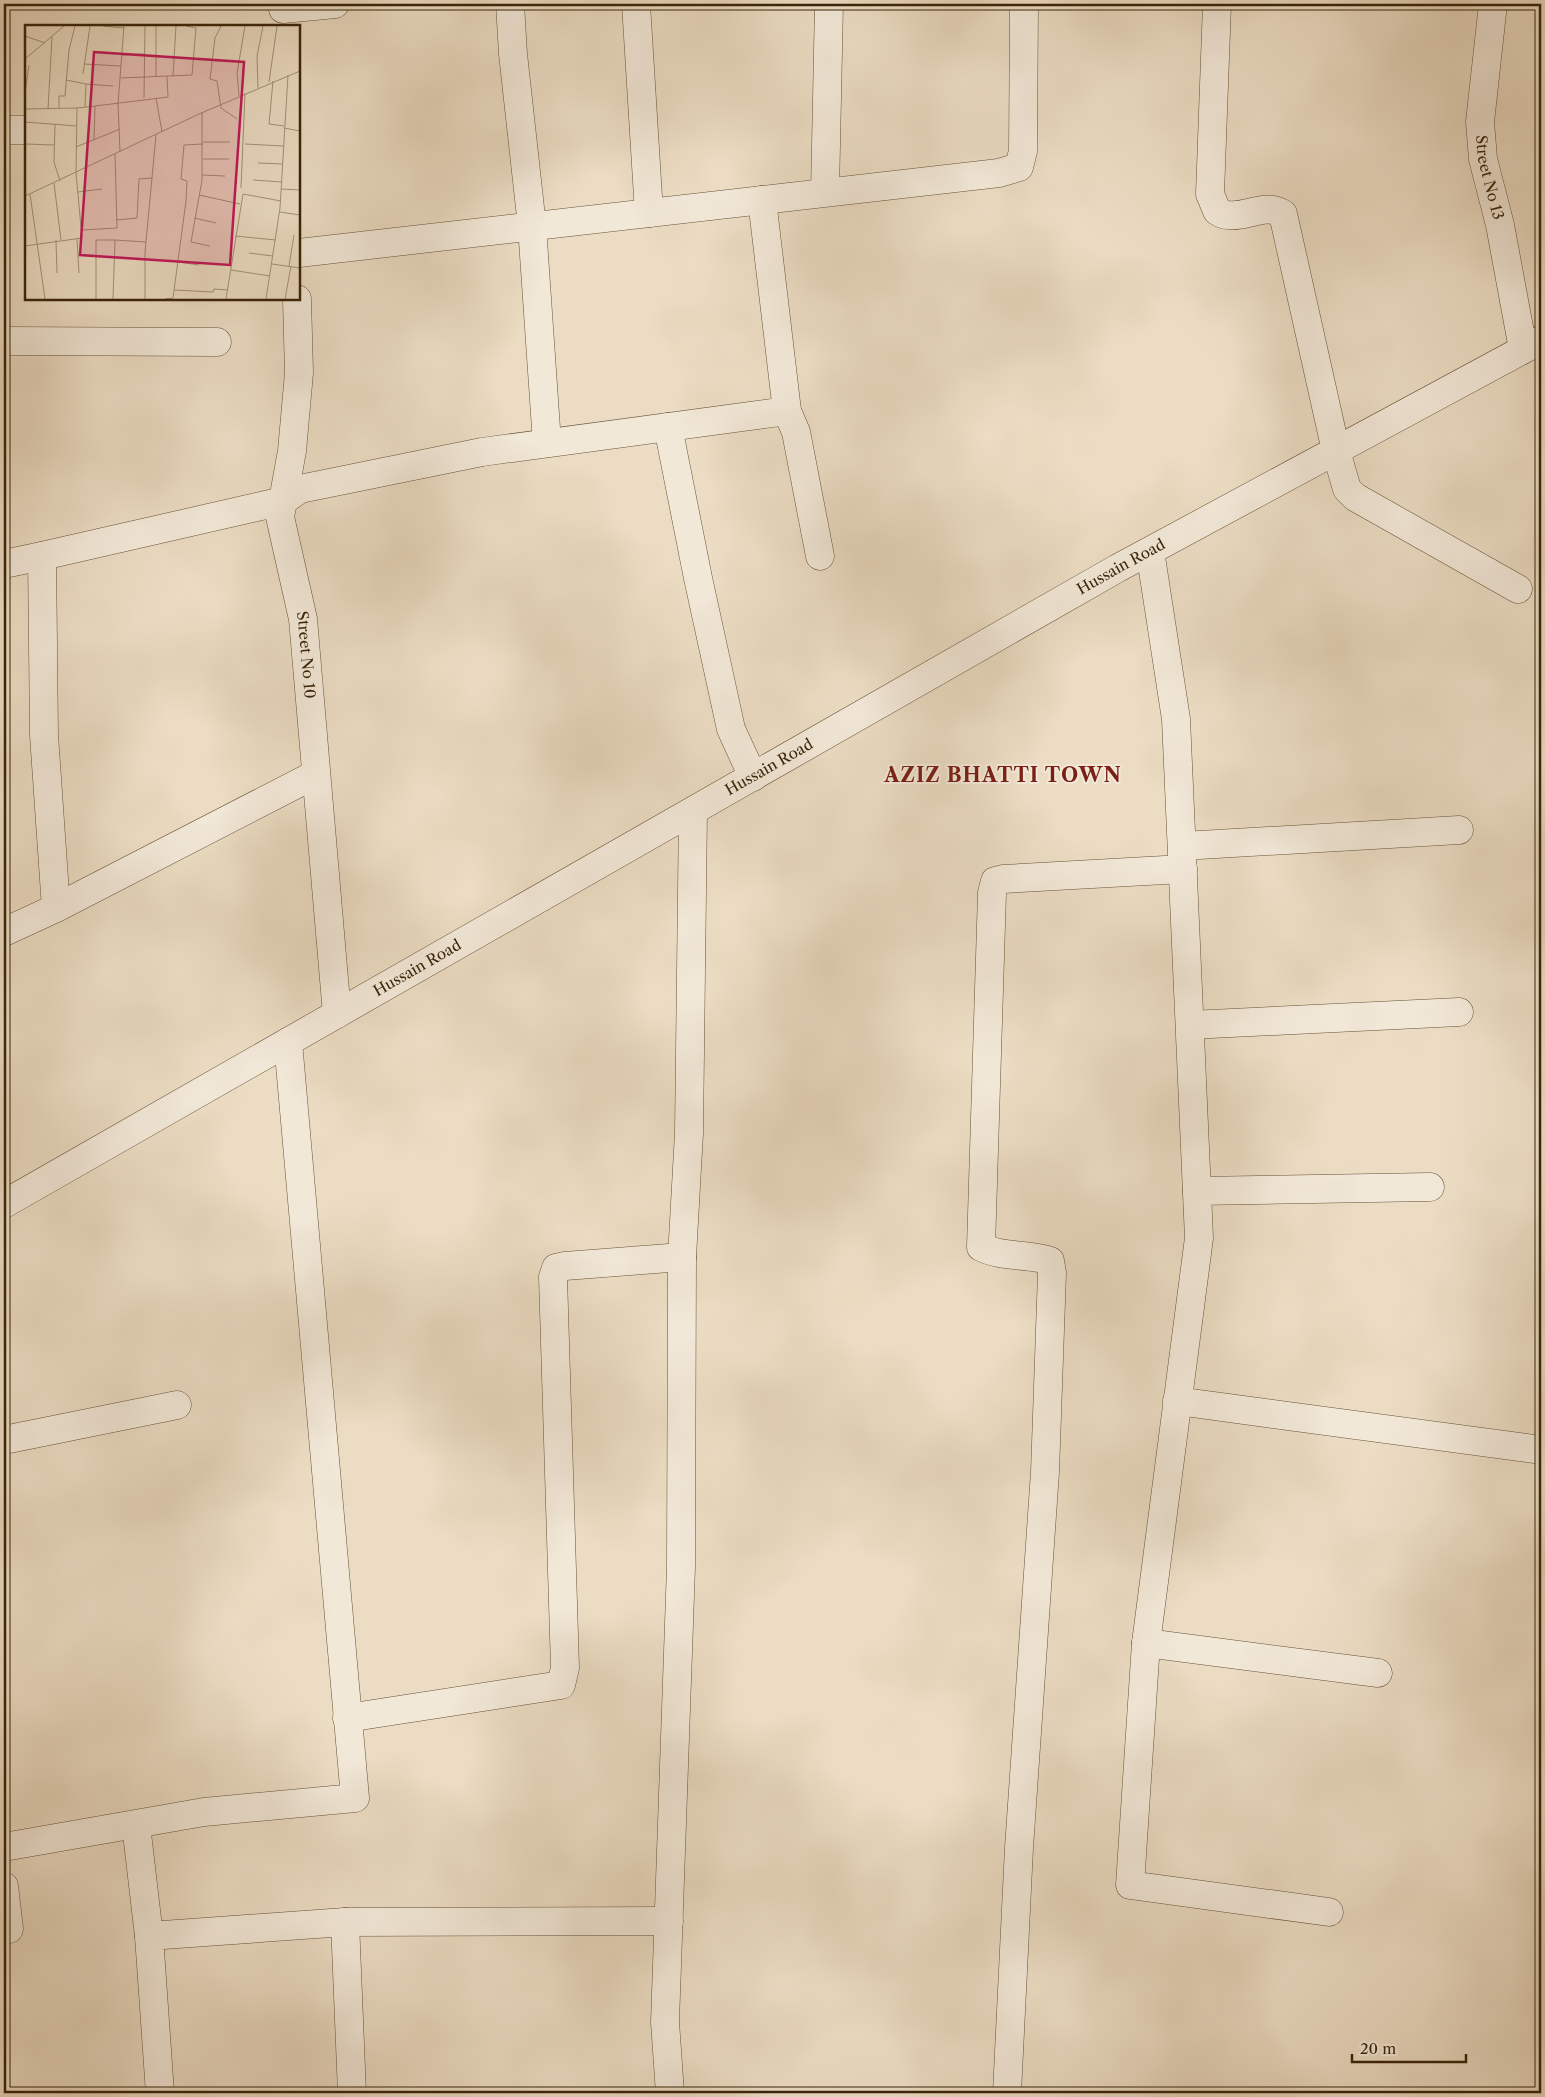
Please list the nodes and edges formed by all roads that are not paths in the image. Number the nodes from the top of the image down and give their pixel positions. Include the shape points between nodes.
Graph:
1 (335, 4) edge
2 (510, 4) edge
3 (636, 4) edge
4 (829, 4) edge
5 (1024, 4) edge
6 (1217, 4) edge
7 (1494, 4) edge
8 (283, 13) edge
9 (4, 130) edge
10 (25, 130) edge
11 (825, 192) junction
12 (762, 200) junction
13 (649, 213) junction
14 (532, 226) junction
15 (300, 253) edge
16 (297, 300) edge
17 (4, 341) edge
18 (217, 342) dead end
19 (1532, 345) edge
20 (786, 411) junction
21 (668, 427) junction
22 (548, 443) junction
23 (1336, 451) junction
24 (283, 501) junction
25 (1150, 551) junction
26 (42, 556) junction
27 (820, 556) dead end
28 (4, 564) edge
29 (1518, 589) dead end
30 (316, 774) junction
31 (753, 777) junction
32 (692, 811) junction
33 (1459, 830) dead end
34 (1182, 857) junction
35 (56, 908) junction
36 (4, 932) edge
37 (1459, 1012) dead end
38 (337, 1014) junction
39 (1190, 1025) junction
40 (288, 1042) junction
41 (1430, 1187) dead end
42 (1197, 1190) junction
43 (4, 1204) edge
44 (682, 1257) junction
45 (1177, 1400) junction
46 (178, 1405) dead end
47 (4, 1440) edge
48 (1541, 1450) edge
49 (1146, 1644) junction
50 (1378, 1673) dead end
51 (347, 1718) junction
52 (136, 1824) junction
53 (4, 1847) edge
54 (4, 1886) edge
55 (1329, 1912) dead end
56 (345, 1922) junction
57 (669, 1922) junction
58 (4, 1929) edge
59 (149, 1936) junction
60 (160, 2093) edge
61 (352, 2093) edge
62 (670, 2093) edge
63 (1007, 2093) edge

1 - 8 street
2 - 14 street
3 - 13 street
4 - 11 street
5 - 11 street via 1023,151 1019,167 999,173
6 - 23 street via 1210,194 1217,211 1229,216 1265,209 1276,209 1283,214
7 - 19 street, Street No 13 via 1480,122 1483,159
9 - 10 street
11 - 12 street
12 - 13 street
12 - 20 street
13 - 14 street
14 - 15 street
14 - 22 street
16 - 24 street, Street No 10 via 299,373 292,451
17 - 18 street
19 - 23 street, Hussain Road
20 - 21 street
20 - 27 street via 796,432
21 - 22 street
21 - 31 street via 731,730
22 - 24 street via 482,452 300,489
23 - 25 street, Hussain Road
23 - 29 street via 1348,489 1355,497
24 - 26 street
24 - 30 street, Street No 10 via 280,517 303,620
25 - 31 street, Hussain Road
25 - 34 street via 1176,719
26 - 28 street
26 - 35 street via 44,735
30 - 35 street
30 - 38 street, Street No 10
31 - 32 street, Hussain Road
32 - 38 street, Hussain Road
32 - 44 street via 689,1133
33 - 34 street
34 - 39 street
34 - 63 street via 1003,879 995,881 992,893 980,1247 990,1252 1050,1261 1052,1272 1045,1472 1019,1848
35 - 36 street
37 - 39 street
38 - 40 street, Hussain Road
39 - 42 street
40 - 43 street, Hussain Road
40 - 51 street
41 - 42 street
42 - 45 street via 1198,1238
44 - 51 street via 565,1266 556,1268 553,1276 565,1668 562,1685
44 - 57 street via 681,1567
45 - 48 street
45 - 49 street
46 - 47 street
49 - 50 street
49 - 55 street via 1130,1885
51 - 52 street via 354,1798 204,1812
52 - 53 street
52 - 59 street
54 - 58 street via 9,1928
56 - 57 street
56 - 59 street
56 - 61 street
57 - 62 street via 666,2022
59 - 60 street

